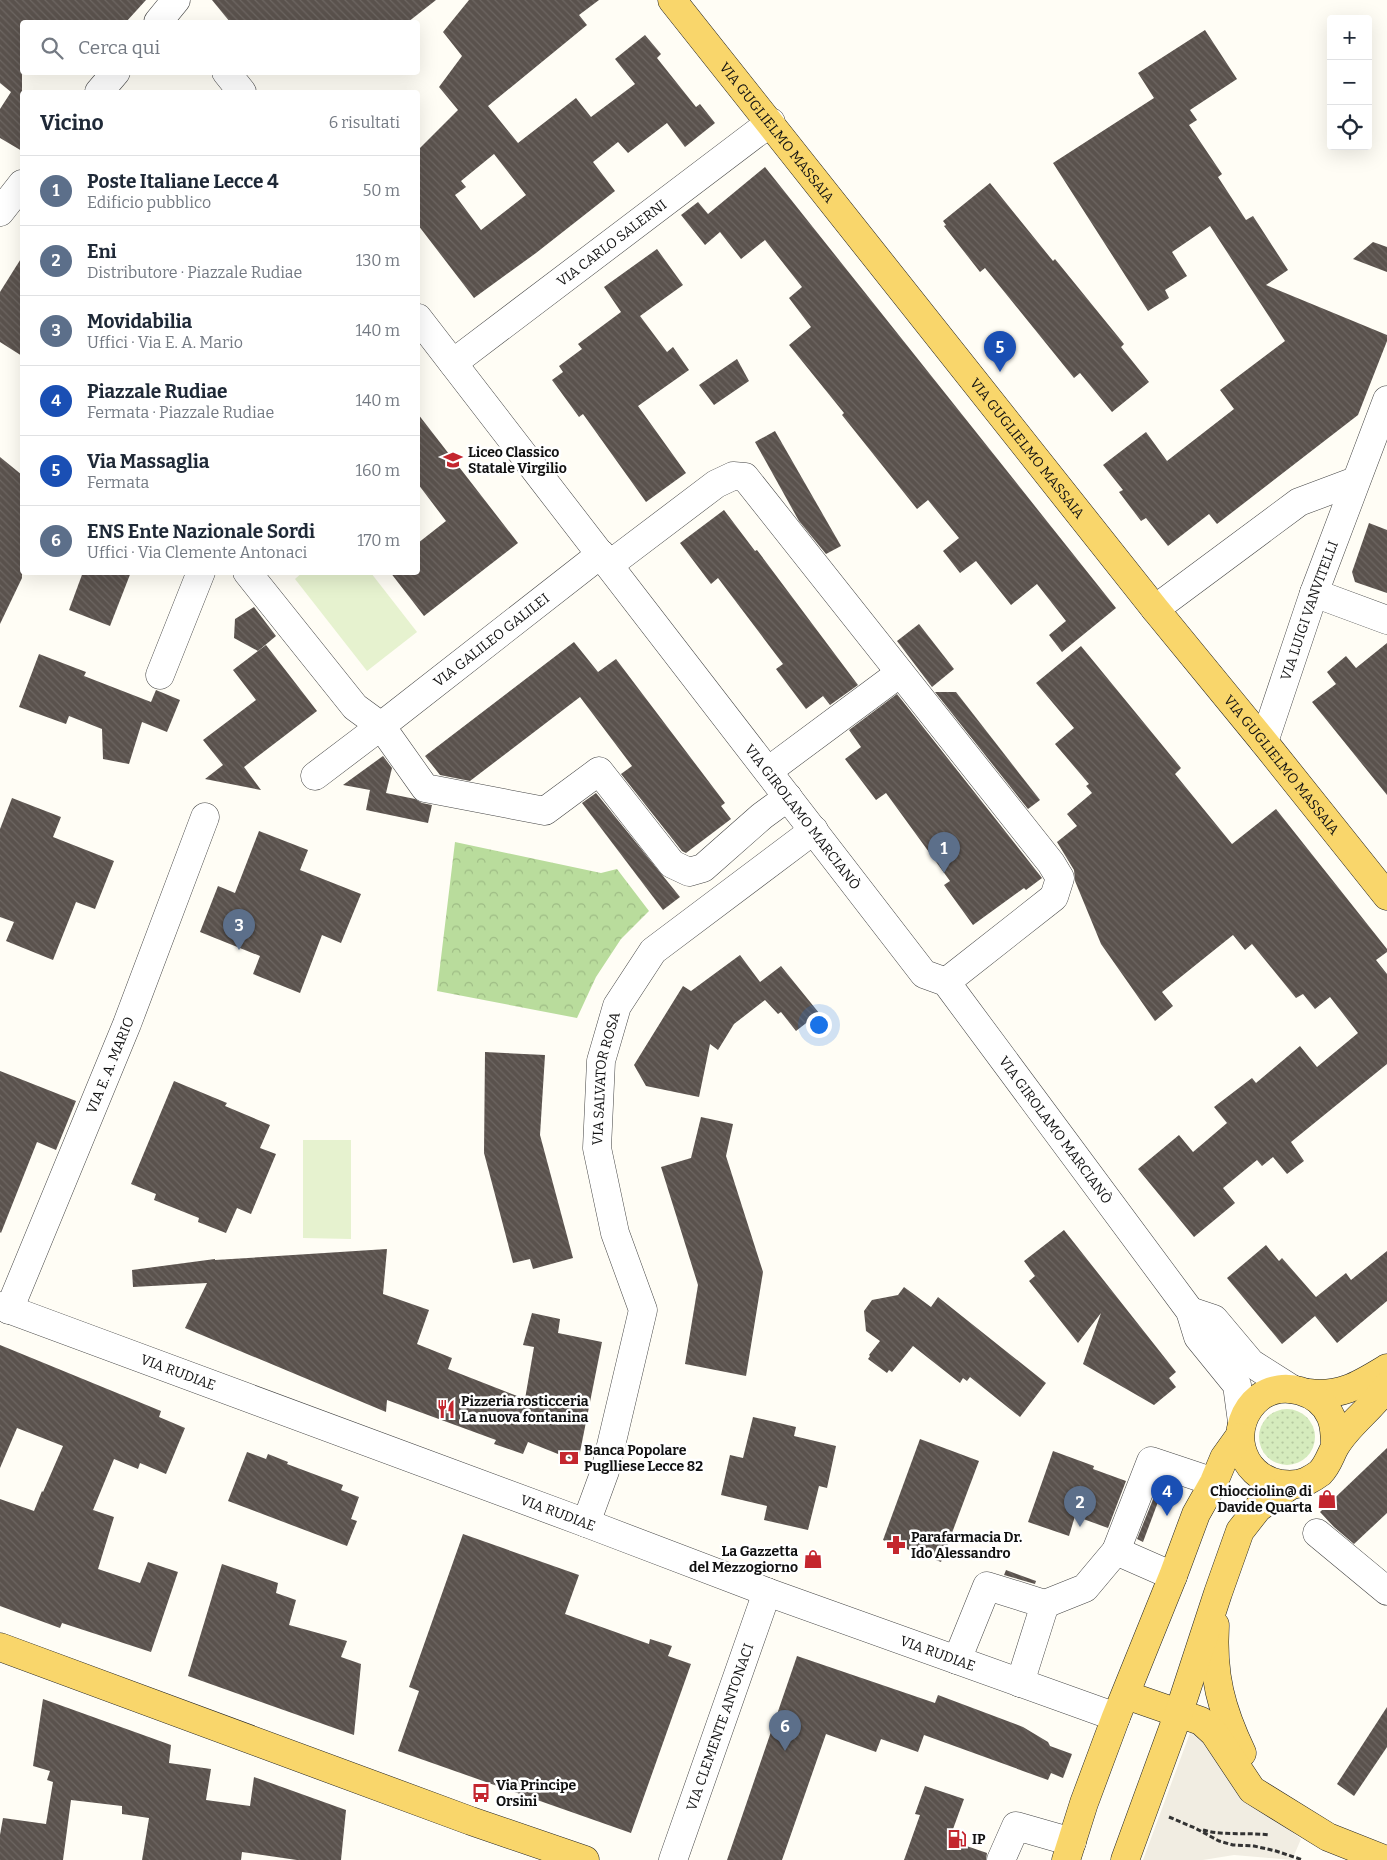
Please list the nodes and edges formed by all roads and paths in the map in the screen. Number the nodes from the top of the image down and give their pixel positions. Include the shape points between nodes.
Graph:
1 (672, 0) edge
2 (113, 75) edge
3 (228, 75) edge
4 (101, 90) edge
5 (240, 90) edge
6 (771, 122) junction
7 (20, 187) edge
8 (0, 212) edge
9 (420, 321) edge
10 (453, 363) junction
11 (1387, 400) edge
12 (1355, 481) junction
13 (605, 559) junction
14 (200, 575) edge
15 (249, 575) edge
16 (1314, 593) junction
17 (1155, 609) junction
18 (1387, 620) edge
19 (900, 673) junction
20 (160, 675) dead end
21 (382, 726) junction
22 (1264, 742) junction
23 (768, 772) junction
24 (315, 776) dead end
25 (788, 797) junction
26 (205, 817) dead end
27 (814, 830) junction
28 (1387, 896) edge
29 (946, 982) junction
30 (5, 1308) edge
31 (1190, 1311) junction
32 (1387, 1368) edge
33 (1387, 1386) edge
34 (1300, 1391) junction
35 (1240, 1429) junction
36 (1335, 1447) junction
37 (1214, 1482) junction
38 (1290, 1485) junction
39 (586, 1523) junction
40 (1317, 1533) dead end
41 (1116, 1551) junction
42 (1173, 1576) junction
43 (1384, 1583) edge
44 (767, 1592) junction
45 (1218, 1593) junction
46 (1045, 1604) junction
47 (0, 1647) edge
48 (957, 1660) junction
49 (1020, 1683) junction
50 (1121, 1706) junction
51 (1179, 1712) junction
52 (1274, 1805) junction
53 (1274, 1835) dead end
54 (1075, 1854) edge
55 (585, 1860) edge
56 (673, 1860) edge
57 (1001, 1860) edge
58 (1124, 1860) edge
59 (1302, 1860) edge
60 (1386, 1860) edge

1 - 6 main road, VIA GUGLIELMO MASSAIA
2 - 4 street
3 - 5 street
6 - 10 street, VIA CARLO SALERNI
6 - 17 main road, VIA GUGLIELMO MASSAIA
7 - 8 street
9 - 10 street, VIA GIROLAMO MARCIANÒ
10 - 13 street, VIA GIROLAMO MARCIANÒ
11 - 12 street, VIA LUIGI VANVITELLI
12 - 16 street, VIA LUIGI VANVITELLI
12 - 17 street via 1299,502
13 - 19 street, VIA GALILEO GALILEI via 716,484 733,476 745,477
13 - 21 street, VIA GALILEO GALILEI
13 - 23 street, VIA GIROLAMO MARCIANÒ
14 - 20 street
15 - 21 street via 354,707
16 - 18 street
16 - 22 street, VIA LUIGI VANVITELLI
17 - 22 main road, VIA GUGLIELMO MASSAIA
19 - 23 street
19 - 29 street, VIA GALILEO GALILEI via 1060,878 1054,897
21 - 24 street, VIA GALILEO GALILEI
21 - 25 street via 425,788 545,811 599,771 672,864 690,872 703,868
22 - 28 main road, VIA GUGLIELMO MASSAIA
23 - 25 street, VIA GIROLAMO MARCIANÒ
25 - 27 street, VIA GIROLAMO MARCIANÒ
26 - 30 street, VIA E. A. MARIO via 127,1024
27 - 29 street, VIA GIROLAMO MARCIANÒ via 924,974
27 - 39 street, VIA SALVATOR ROSA via 653,951 617,1006 601,1061 597,1148 615,1233 643,1310 605,1471
29 - 31 street, VIA GIROLAMO MARCIANÒ
30 - 39 street, VIA RUDIAE
31 - 34 street via 1214,1319 1252,1363
31 - 35 street, VIA GIROLAMO MARCIANÒ via 1198,1337 1237,1385
32 - 34 main road via 1334,1394
33 - 36 main road
34 - 35 main road via 1276,1390 1261,1396 1249,1407
34 - 36 main road via 1321,1402 1330,1415 1336,1430
35 - 37 main road
35 - 38 main road via 1244,1456 1255,1472 1271,1482
36 - 38 main road via 1319,1474 1306,1482
37 - 41 street via 1151,1461
37 - 42 main road via 1196,1514
38 - 45 main road via 1258,1508 1240,1531
39 - 44 street, VIA RUDIAE
40 - 43 street
41 - 42 street
41 - 46 street via 1085,1588
42 - 50 main road
44 - 48 street, VIA RUDIAE
44 - 56 street, VIA CLEMENTE ANTONACI
45 - 51 main road
45 - 52 main road via 1214,1644 1218,1689 1229,1725 1244,1757
46 - 48 street via 987,1586
46 - 49 street
47 - 55 main road
48 - 49 street, VIA RUDIAE
49 - 50 street, VIA RUDIAE
50 - 51 main road
50 - 54 main road via 1084,1803
51 - 52 main road via 1201,1721 1214,1733 1252,1790
51 - 58 main road
52 - 60 main road via 1328,1837
53 - 59 path via 1218,1834 1195,1828 1218,1841 1254,1846
54 - 57 street via 1016,1826

